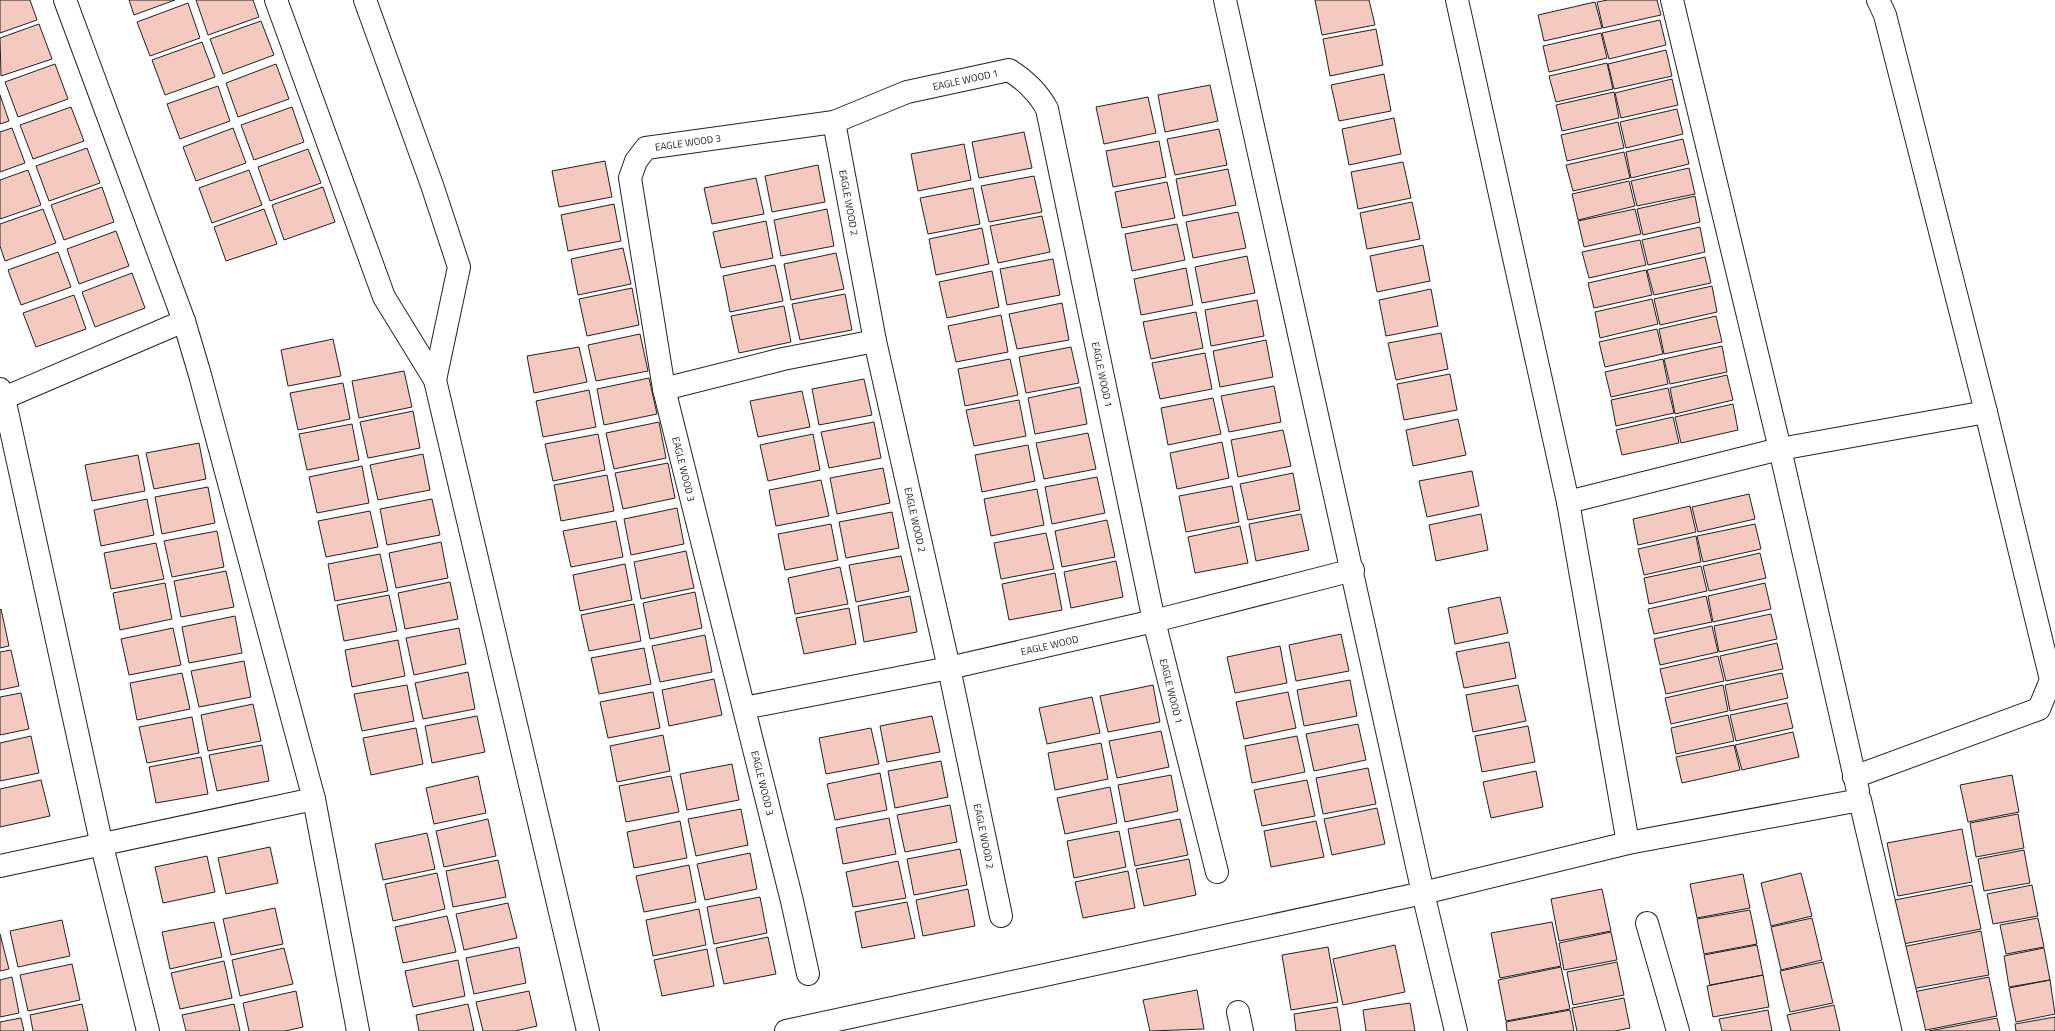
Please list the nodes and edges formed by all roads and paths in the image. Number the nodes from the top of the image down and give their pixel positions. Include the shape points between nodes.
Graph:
1 (66, 0) edge
2 (276, 0) edge
3 (365, 0) edge
4 (1225, 0) edge
5 (1457, 0) edge
6 (1672, 0) edge
7 (1878, 0) edge
8 (834, 122) junction
9 (184, 321) junction
10 (874, 341) junction
11 (436, 380) junction
12 (664, 389) junction
13 (2, 394) edge
14 (1986, 412) junction
15 (1780, 449) junction
16 (1568, 502) junction
17 (1353, 570) junction
18 (1154, 621) junction
19 (950, 668) junction
20 (744, 708) junction
21 (1854, 777) junction
22 (314, 799) junction
23 (1860, 800) junction
24 (1628, 843) junction
25 (102, 846) junction
26 (0, 866) edge
27 (1217, 872) dead end
28 (1423, 893) junction
29 (1001, 916) dead end
30 (1647, 923) dead end
31 (808, 974) dead end
32 (148, 1031) edge
33 (358, 1031) edge
34 (588, 1031) edge
35 (786, 1031) edge
36 (1456, 1031) edge
37 (1678, 1031) edge
38 (1914, 1031) edge

1 - 9 street
2 - 11 street via 384,297
3 - 11 street via 459,267
4 - 17 street
5 - 16 street
6 - 15 street
7 - 14 street via 1885,15
8 - 10 street, EAGLE WOOD 2
8 - 12 street, EAGLE WOOD 3 via 646,148 636,161 630,178
8 - 18 street, EAGLE WOOD 1 via 907,92 1009,70 1041,97 1048,109
9 - 13 street
9 - 22 street
10 - 12 street via 783,359
10 - 19 street, EAGLE WOOD 2
11 - 34 street
12 - 20 street, EAGLE WOOD 3
13 - 25 street
14 - 15 street
14 - 21 street via 2051,680 2039,709
15 - 16 street
15 - 21 street
16 - 24 street
17 - 18 street, EAGLE WOOD
17 - 28 street
18 - 19 street, EAGLE WOOD
18 - 27 street, EAGLE WOOD 1
19 - 20 street, EAGLE WOOD
19 - 29 street, EAGLE WOOD 2
20 - 31 street, EAGLE WOOD 3
21 - 23 street
22 - 25 street
22 - 33 street
23 - 24 street
23 - 38 street
24 - 28 street
25 - 26 street
25 - 32 street
28 - 35 street
28 - 36 street
30 - 37 street

